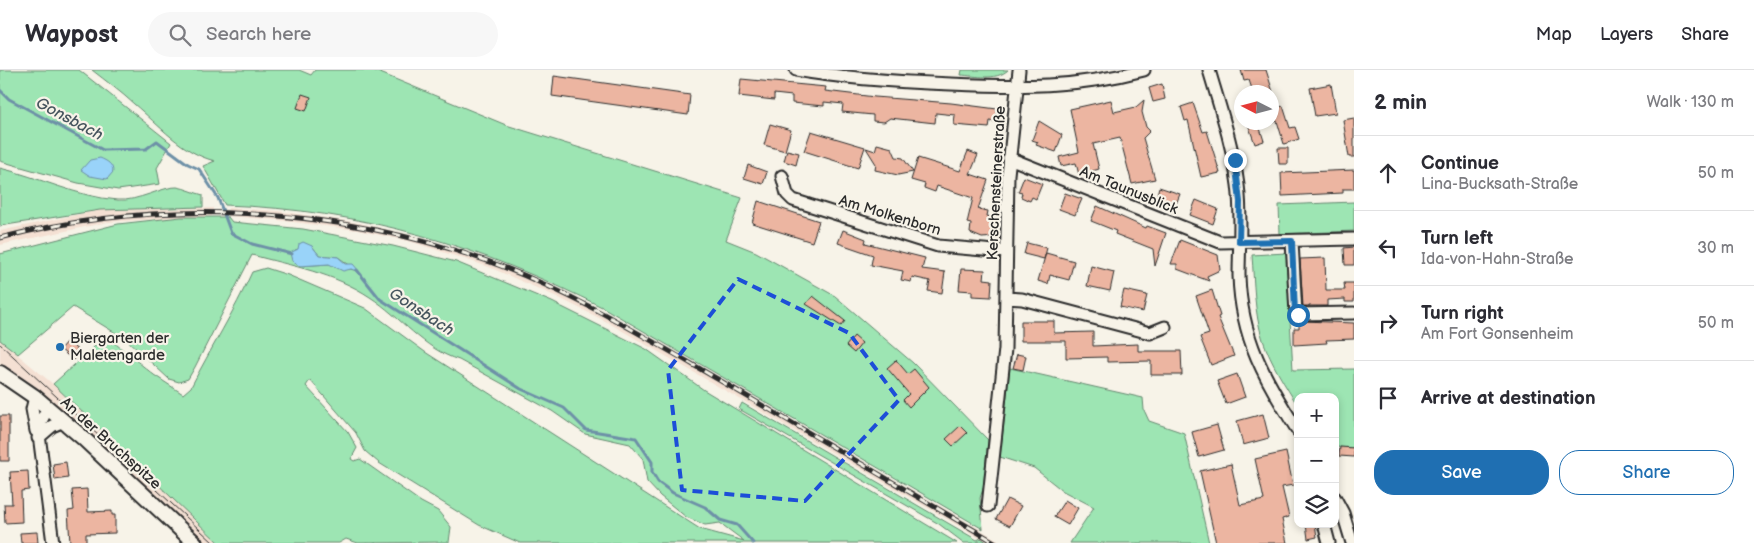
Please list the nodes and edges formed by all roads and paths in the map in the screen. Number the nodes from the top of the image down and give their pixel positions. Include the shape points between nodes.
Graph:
1 (796, 70) edge
2 (1019, 70) edge
3 (1144, 70) edge
4 (1209, 70) edge
5 (850, 73) edge
6 (1017, 87) junction
7 (1009, 158) junction
8 (782, 176) dead end
9 (1354, 238) edge
10 (1292, 241) junction
11 (1239, 242) junction
12 (1006, 252) junction
13 (1006, 298) junction
14 (1354, 313) edge
15 (1165, 327) dead end
16 (0, 373) edge
17 (35, 397) junction
18 (48, 408) junction
19 (64, 421) junction
20 (1294, 425) edge
21 (38, 438) junction
22 (988, 506) dead end
23 (1344, 513) edge
24 (1325, 528) edge
25 (53, 543) edge
26 (195, 543) edge
27 (1329, 543) edge
28 (1352, 543) edge

1 - 5 street
2 - 6 street, Kerschensteinerstraße
3 - 6 street via 1062,86
4 - 11 street via 1235,160 1240,202
5 - 6 street via 904,82
6 - 7 street, Kerschensteinerstraße
7 - 11 street, Am Taunusblick via 1211,239
7 - 12 street, Kerschensteinerstraße
8 - 12 street, Am Molkenborn via 787,194 793,200 938,246
9 - 10 street, Am Taunusblick
10 - 11 street, Am Taunusblick
10 - 14 street via 1296,314
11 - 20 street via 1241,303 1248,337 1258,366
12 - 13 street, Kerschensteinerstraße
13 - 15 street via 1022,299 1150,333
13 - 22 street, Kerschensteinerstraße via 1005,349
16 - 17 main road, An der Bruchspitze
17 - 18 main road, An der Bruchspitze
17 - 21 street via 32,409
18 - 19 main road, An der Bruchspitze
18 - 21 street via 40,421
19 - 21 street
19 - 26 main road, An der Bruchspitze
21 - 25 street
23 - 28 street
24 - 27 street

